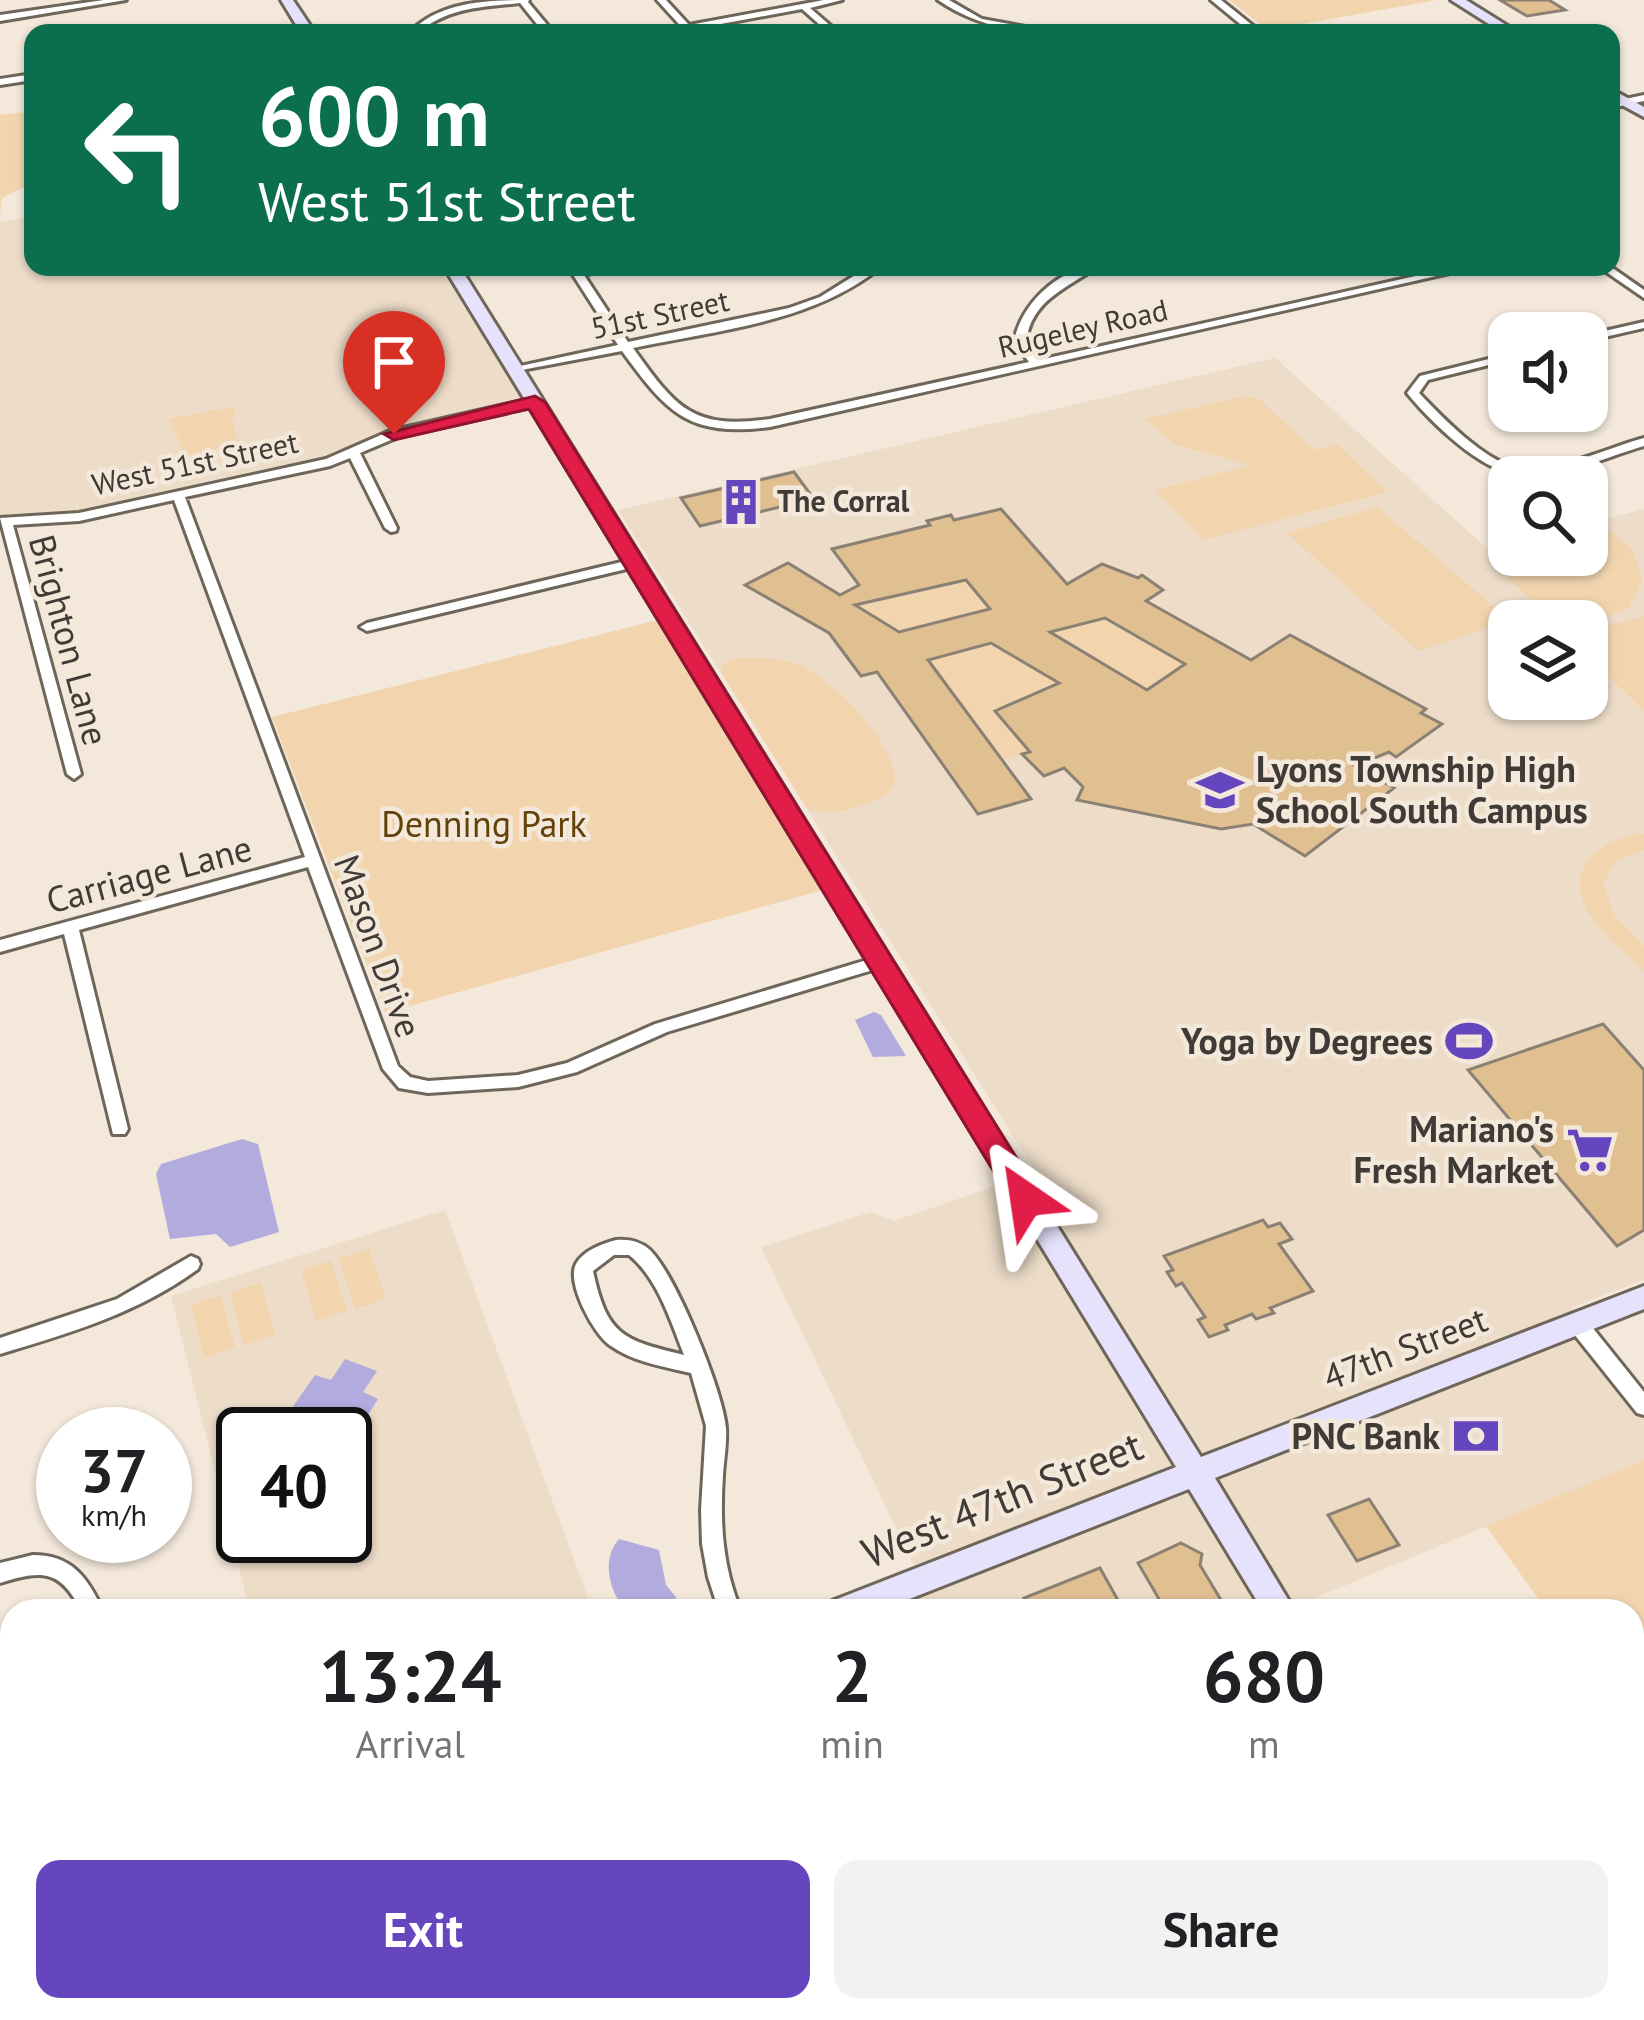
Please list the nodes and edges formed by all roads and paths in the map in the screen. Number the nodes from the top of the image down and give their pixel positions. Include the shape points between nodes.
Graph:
1 (122, 0) edge
2 (523, 0) edge
3 (661, 0) edge
4 (838, 0) edge
5 (942, 0) edge
6 (1215, 0) edge
7 (1456, 0) edge
8 (806, 8) junction
9 (0, 17) edge
10 (427, 24) edge
11 (542, 24) edge
12 (683, 24) edge
13 (721, 24) edge
14 (824, 24) edge
15 (1003, 24) edge
16 (1246, 24) edge
17 (1497, 24) edge
18 (458, 276) edge
19 (579, 276) edge
20 (861, 276) edge
21 (1077, 276) edge
22 (1431, 276) edge
23 (1617, 276) edge
24 (1644, 295) edge
25 (1644, 325) edge
26 (1608, 333) edge
27 (628, 346) junction
28 (1488, 362) edge
29 (1036, 364) junction
30 (515, 370) junction
31 (535, 402) junction
32 (1644, 442) edge
33 (354, 453) junction
34 (178, 495) junction
35 (3, 522) edge
36 (391, 528) dead end
37 (634, 563) junction
38 (367, 627) dead end
39 (74, 774) dead end
40 (314, 860) junction
41 (70, 927) junction
42 (0, 946) edge
43 (880, 962) junction
44 (118, 1129) dead end
45 (191, 1264) dead end
46 (1644, 1297) edge
47 (1577, 1323) junction
48 (0, 1346) edge
49 (698, 1366) junction
50 (1644, 1407) edge
51 (1194, 1471) junction
52 (0, 1574) edge
53 (87, 1599) edge
54 (726, 1599) edge
55 (895, 1599) edge
56 (1273, 1599) edge

1 - 9 street
2 - 10 street
2 - 11 street
3 - 12 street
4 - 8 street
5 - 15 street
6 - 16 street
7 - 17 street
8 - 13 street
8 - 14 street
18 - 30 street
19 - 27 street
20 - 27 street, 51st Street via 792,311
21 - 29 street via 1045,295 1023,323 1020,342
22 - 29 street, Rugeley Road
23 - 24 street
25 - 26 street
27 - 29 street, Rugeley Road via 674,409 704,423 770,423
27 - 30 street, 51st Street
28 - 32 street via 1424,377 1413,393 1490,460 1539,469
30 - 31 street
31 - 33 street, West 51st Street via 394,434
31 - 37 street
33 - 34 street, West 51st Street
33 - 36 street
34 - 35 street, West 51st Street via 61,520
34 - 40 street, Mason Drive
35 - 39 street, Brighton Lane
37 - 38 street
37 - 43 street
40 - 41 street, Carriage Lane
40 - 43 street, Mason Drive via 391,1069 405,1083 518,1082 661,1028
41 - 42 street, Carriage Lane
41 - 44 street
43 - 51 street
45 - 48 street via 115,1311
46 - 47 street, 47th Street
47 - 50 street
47 - 51 street, 47th Street
49 - 49 street via 652,1262 637,1248 593,1256 583,1269 586,1288 609,1339
49 - 54 street via 717,1424 710,1549
51 - 55 street, West 47th Street
51 - 56 street
52 - 53 street via 56,1565 78,1578

